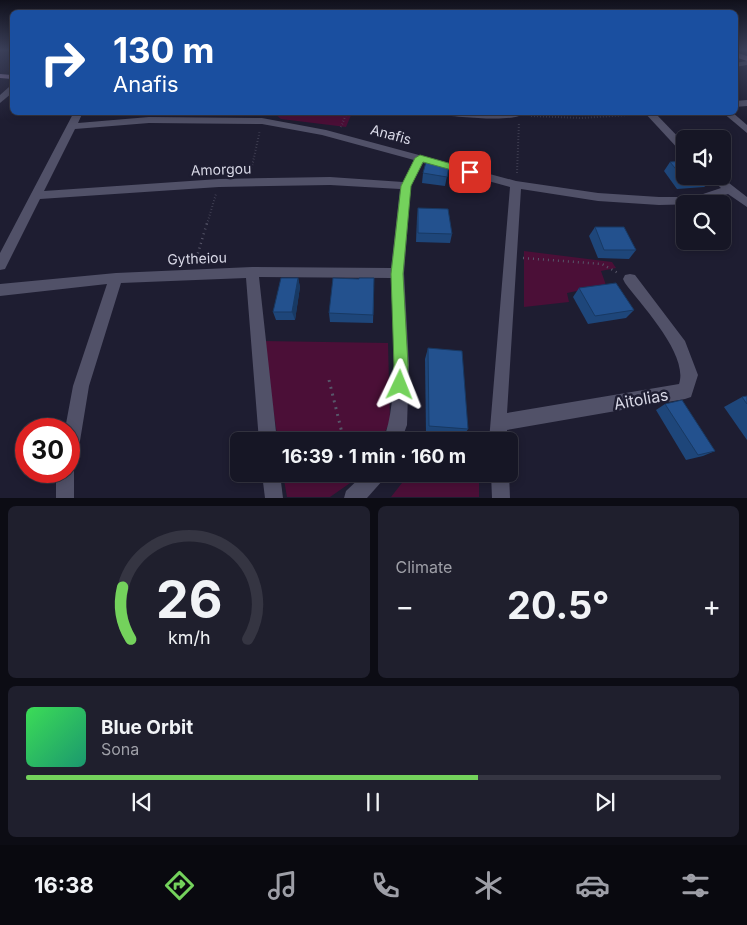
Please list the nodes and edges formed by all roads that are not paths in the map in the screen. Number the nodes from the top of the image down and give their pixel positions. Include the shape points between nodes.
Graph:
1 (10, 91) edge
2 (0, 100) edge
3 (78, 115) edge
4 (485, 115) edge
5 (510, 115) edge
6 (650, 115) edge
7 (730, 115) edge
8 (264, 117) edge
9 (73, 126) junction
10 (747, 130) edge
11 (676, 142) edge
12 (420, 158) junction
13 (516, 185) junction
14 (723, 185) edge
15 (406, 186) junction
16 (728, 190) junction
17 (36, 195) junction
18 (747, 203) edge
19 (0, 265) edge
20 (252, 272) junction
21 (397, 274) junction
22 (116, 278) junction
23 (630, 279) road end
24 (0, 290) edge
25 (75, 418) edge
26 (498, 423) junction
27 (267, 432) edge
28 (395, 432) edge
29 (498, 432) edge
30 (272, 482) edge
31 (369, 482) edge
32 (501, 482) edge
33 (65, 483) edge
34 (64, 498) edge
35 (274, 498) edge
36 (353, 498) edge
37 (502, 498) edge

1 - 2 street
3 - 9 street
4 - 5 street
6 - 11 street
7 - 10 street
8 - 9 street, Anafis
8 - 12 street, Anafis
9 - 17 street
12 - 13 street, Anafis
12 - 15 street
13 - 16 street, Anafis via 659,201 694,200
13 - 26 street
14 - 16 street
15 - 17 street, Amorgou via 330,182 248,183
15 - 21 street
16 - 18 street
17 - 19 street
20 - 21 street, Gytheiou
20 - 22 street, Gytheiou
20 - 27 street
21 - 28 street via 401,365
22 - 24 street, Gytheiou
22 - 25 street via 81,386
23 - 26 street, Aitolias via 680,346 690,375 685,391
26 - 29 street
30 - 35 street
31 - 36 street
32 - 37 street
33 - 34 street

